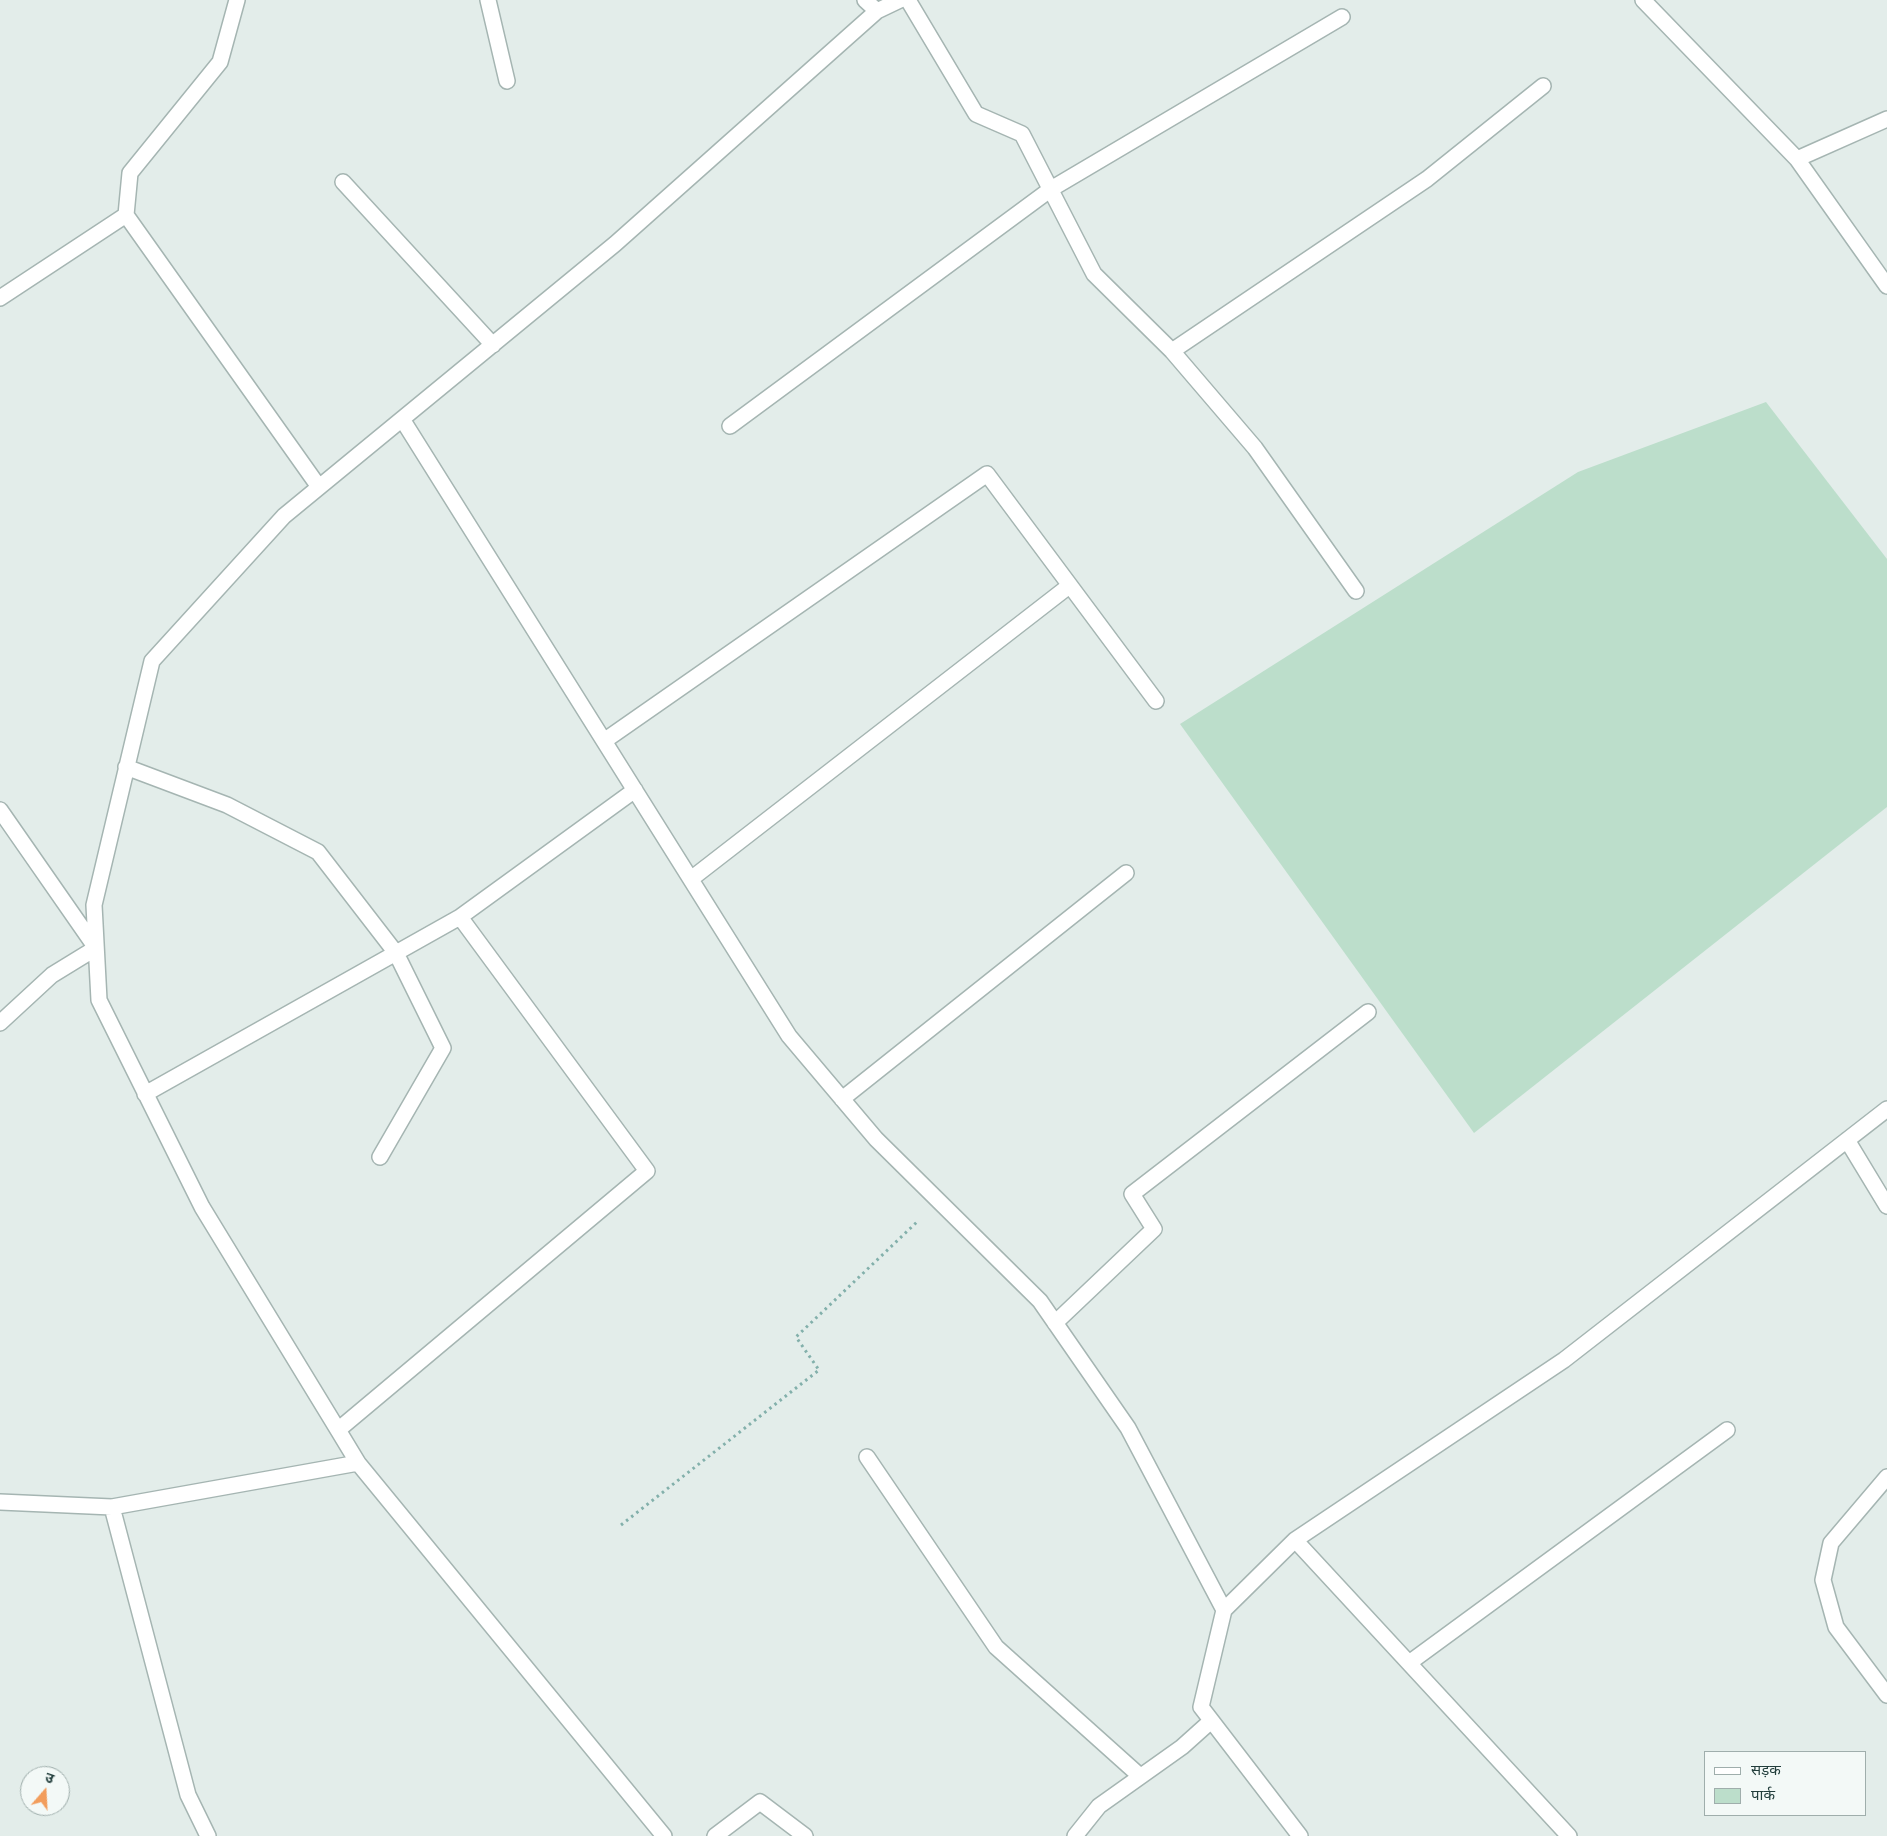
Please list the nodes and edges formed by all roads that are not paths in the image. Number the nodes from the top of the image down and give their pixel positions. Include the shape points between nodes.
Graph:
1 (238, 0) edge
2 (488, 0) edge
3 (865, 0) edge
4 (900, 0) edge
5 (908, 0) edge
6 (1643, 0) edge
7 (877, 11) junction
8 (1342, 17) dead end
9 (507, 81) dead end
10 (1543, 86) dead end
11 (1887, 119) edge
12 (1797, 159) junction
13 (344, 182) dead end
14 (1051, 189) junction
15 (126, 215) junction
16 (1887, 286) edge
17 (0, 298) edge
18 (493, 345) junction
19 (1172, 351) junction
20 (402, 419) junction
21 (730, 426) dead end
22 (319, 487) junction
23 (1069, 586) junction
24 (1356, 591) dead end
25 (1156, 700) dead end
26 (604, 741) junction
27 (126, 767) junction
28 (635, 790) junction
29 (0, 810) edge
30 (1126, 873) dead end
31 (691, 879) junction
32 (460, 917) junction
33 (96, 948) junction
34 (396, 953) junction
35 (1368, 1012) dead end
36 (0, 1023) edge
37 (145, 1094) junction
38 (842, 1099) junction
39 (1887, 1109) edge
40 (1847, 1140) junction
41 (380, 1157) dead end
42 (1887, 1206) edge
43 (1055, 1323) junction
44 (338, 1430) junction
45 (1727, 1430) dead end
46 (868, 1458) dead end
47 (358, 1463) junction
48 (1887, 1476) edge
49 (0, 1502) edge
50 (112, 1507) junction
51 (1295, 1540) junction
52 (1224, 1610) junction
53 (1409, 1663) junction
54 (1887, 1695) edge
55 (1211, 1721) junction
56 (1140, 1776) junction
57 (208, 1836) edge
58 (664, 1836) edge
59 (715, 1836) edge
60 (805, 1836) edge
61 (1075, 1836) edge
62 (1300, 1836) edge
63 (1569, 1836) edge

1 - 15 street via 220,62 130,173
2 - 9 street
3 - 7 street
4 - 7 street
5 - 14 street via 976,114 1022,134
6 - 12 street
7 - 18 street via 615,244
8 - 14 street
10 - 19 street via 1427,179
11 - 12 street
12 - 16 street
13 - 18 street
14 - 19 street via 1094,274
14 - 21 street
15 - 17 street
15 - 22 street
18 - 20 street
19 - 24 street via 1255,448
20 - 22 street
20 - 26 street
22 - 27 street via 284,516 152,660
23 - 25 street
23 - 26 street via 987,474
23 - 31 street
26 - 28 street
27 - 33 street via 94,905
27 - 34 street via 227,805 318,852
28 - 31 street
28 - 32 street
29 - 33 street
30 - 38 street
31 - 38 street via 789,1036
32 - 34 street
32 - 44 street via 647,1171
33 - 36 street via 52,975
33 - 37 street via 99,1000
34 - 37 street
34 - 41 street via 443,1048
35 - 43 street via 1132,1194 1154,1229
37 - 44 street via 202,1207
38 - 43 street via 876,1139 1040,1301
39 - 40 street
40 - 42 street
40 - 51 street via 1564,1360
43 - 52 street via 1128,1428
44 - 47 street
45 - 53 street
46 - 56 street via 996,1647
47 - 50 street
47 - 58 street
48 - 54 street via 1831,1543 1823,1580 1836,1627
49 - 50 street
50 - 57 street via 188,1795
51 - 52 street
51 - 53 street
52 - 55 street via 1201,1707
53 - 63 street
55 - 56 street via 1182,1747
55 - 62 street
56 - 61 street via 1099,1806
59 - 60 street via 760,1802

